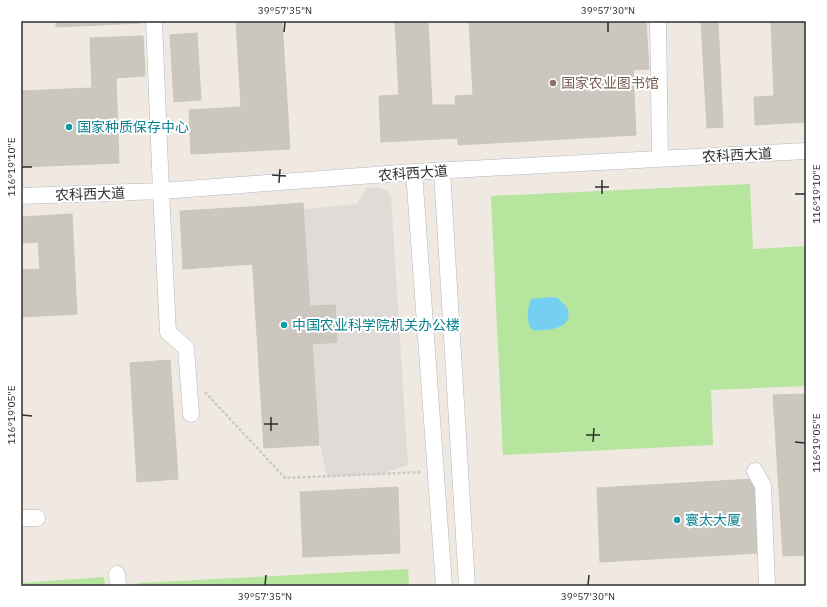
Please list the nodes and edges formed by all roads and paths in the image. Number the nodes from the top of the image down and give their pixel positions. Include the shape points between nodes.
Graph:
1 (154, 21) edge
2 (658, 21) edge
3 (806, 151) edge
4 (660, 158) junction
5 (442, 171) junction
6 (414, 172) junction
7 (161, 192) junction
8 (21, 196) edge
9 (204, 392) dead end
10 (191, 414) dead end
11 (755, 471) dead end
12 (436, 472) junction
13 (21, 518) edge
14 (37, 518) dead end
15 (444, 586) edge
16 (467, 586) edge
17 (767, 586) edge

1 - 7 street
2 - 4 street
3 - 4 street, 农科西大道
4 - 5 street, 农科西大道
5 - 6 street, 农科西大道
5 - 16 street
6 - 7 street, 农科西大道
6 - 12 street
7 - 8 street, 农科西大道
7 - 10 street via 168,332 186,348
9 - 12 path via 285,478
11 - 17 street via 763,486
12 - 15 street
13 - 14 street

